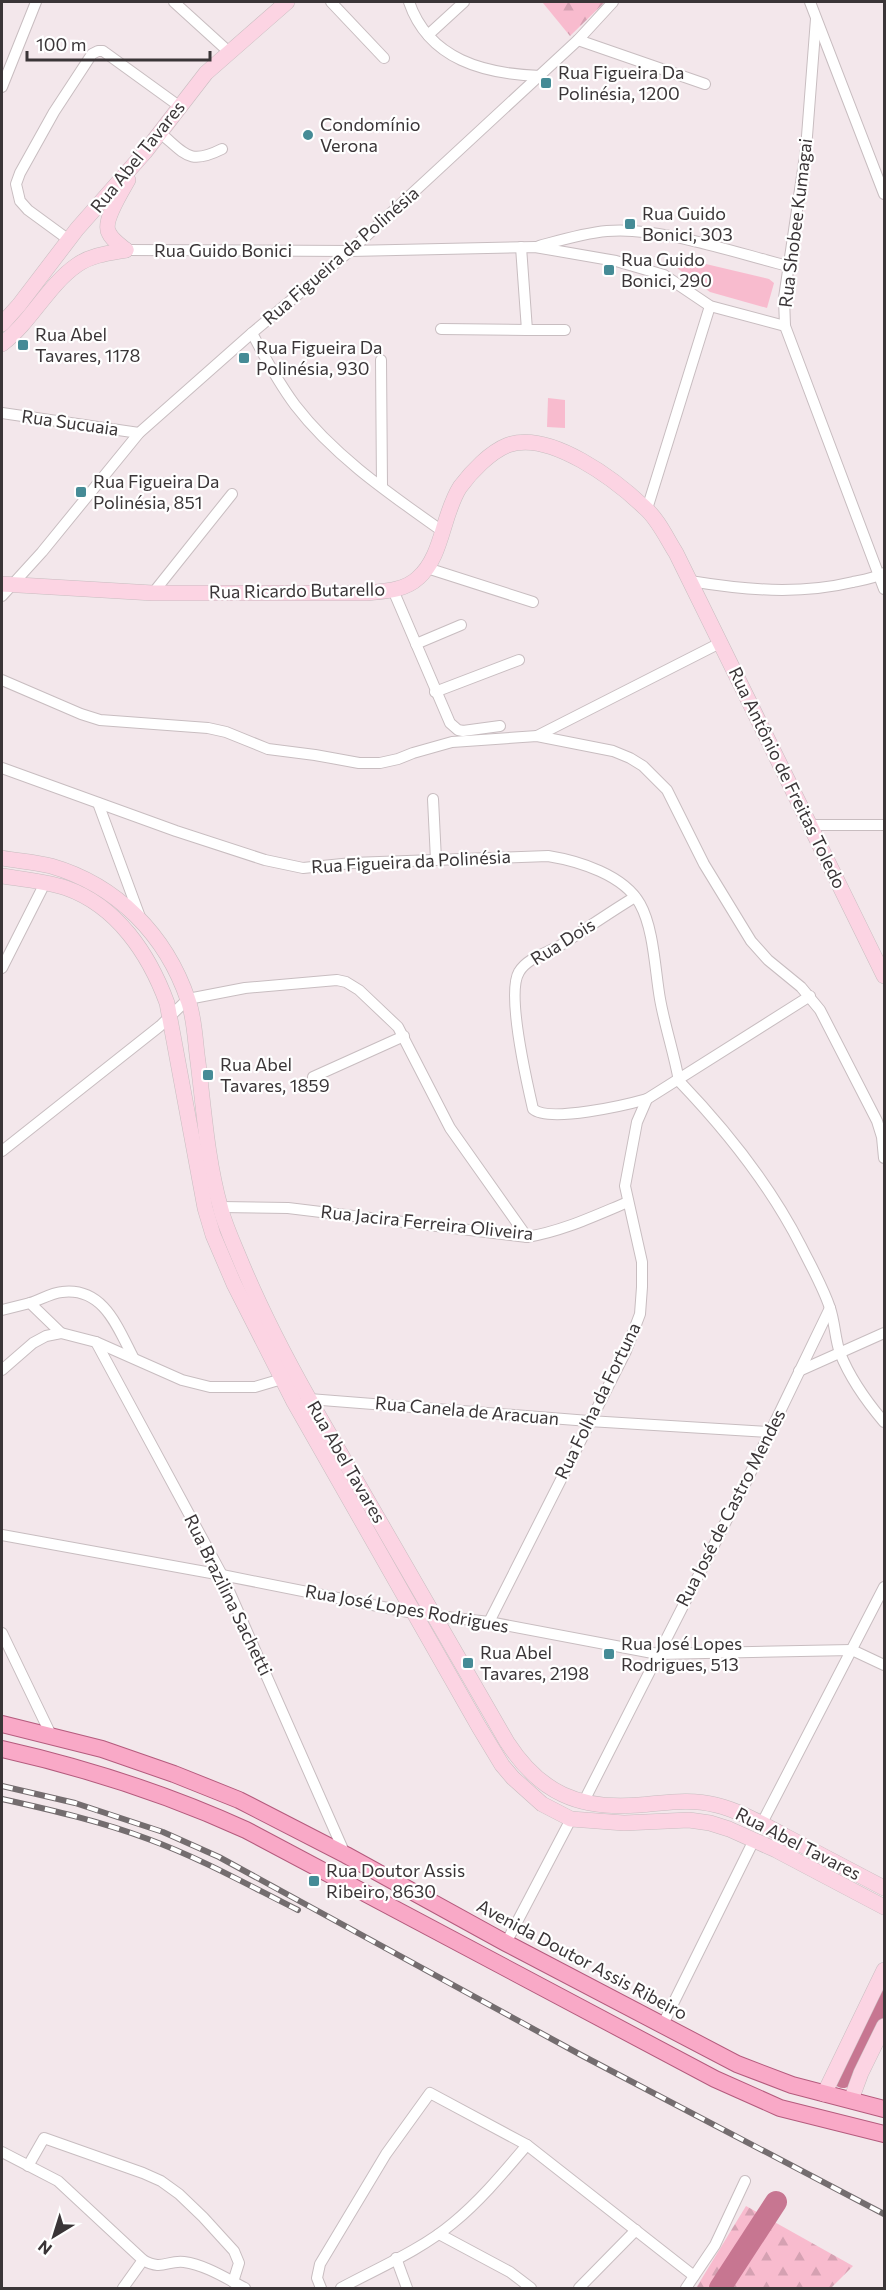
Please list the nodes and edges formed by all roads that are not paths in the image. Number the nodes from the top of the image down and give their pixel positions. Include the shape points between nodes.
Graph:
1 (36, 2) edge
2 (174, 2) edge
3 (287, 2) edge
4 (331, 2) edge
5 (409, 2) edge
6 (464, 2) edge
7 (613, 2) edge
8 (810, 2) edge
9 (816, 20) junction
10 (428, 35) junction
11 (578, 40) junction
12 (229, 52) junction
13 (384, 58) dead end
14 (540, 76) junction
15 (705, 84) dead end
16 (2, 87) edge
17 (179, 106) junction
18 (159, 132) junction
19 (222, 149) dead end
20 (145, 152) junction
21 (885, 194) edge
22 (69, 240) junction
23 (521, 247) junction
24 (535, 247) junction
25 (126, 250) junction
26 (350, 251) junction
27 (788, 266) junction
28 (710, 306) junction
29 (2, 324) edge
30 (785, 326) junction
31 (441, 329) dead end
32 (527, 330) junction
33 (565, 330) dead end
34 (252, 333) junction
35 (3, 342) edge
36 (381, 360) dead end
37 (2, 413) edge
38 (139, 433) junction
39 (382, 487) junction
40 (232, 494) dead end
41 (647, 509) junction
42 (442, 531) junction
43 (427, 568) junction
44 (882, 574) edge
45 (690, 581) junction
46 (5, 589) edge
47 (393, 590) junction
48 (885, 590) edge
49 (153, 593) junction
50 (533, 602) dead end
51 (461, 625) dead end
52 (720, 643) junction
53 (416, 644) junction
54 (519, 660) dead end
55 (2, 680) edge
56 (435, 692) junction
57 (501, 726) dead end
58 (537, 736) junction
59 (2, 768) edge
60 (433, 799) dead end
61 (98, 803) junction
62 (809, 825) junction
63 (885, 825) edge
64 (2, 858) edge
65 (436, 860) junction
66 (2, 876) edge
67 (45, 883) junction
68 (635, 897) junction
69 (140, 918) junction
70 (2, 968) edge
71 (885, 976) edge
72 (810, 996) junction
73 (188, 999) junction
74 (170, 1017) junction
75 (404, 1036) junction
76 (313, 1077) dead end
77 (679, 1081) junction
78 (647, 1099) junction
79 (2, 1152) edge
80 (885, 1158) edge
81 (628, 1202) junction
82 (220, 1207) junction
83 (526, 1237) junction
84 (30, 1303) junction
85 (830, 1308) junction
86 (2, 1310) edge
87 (62, 1333) junction
88 (885, 1334) edge
89 (96, 1342) junction
90 (840, 1352) junction
91 (133, 1357) junction
92 (2, 1370) edge
93 (799, 1371) junction
94 (282, 1379) junction
95 (309, 1400) junction
96 (589, 1421) junction
97 (884, 1421) edge
98 (769, 1432) junction
99 (2, 1535) edge
100 (222, 1575) junction
101 (885, 1587) edge
102 (413, 1613) junction
103 (436, 1616) junction
104 (489, 1622) junction
105 (2, 1633) edge
106 (852, 1650) junction
107 (658, 1654) junction
108 (885, 1665) edge
109 (2, 1724) edge
110 (52, 1737) junction
111 (2, 1749) edge
112 (583, 1803) junction
113 (571, 1819) junction
114 (762, 1823) junction
115 (754, 1840) junction
116 (345, 1855) junction
117 (885, 1888) edge
118 (885, 1907) edge
119 (506, 1943) junction
120 (885, 1970) edge
121 (663, 2024) junction
122 (885, 2026) edge
123 (824, 2094) junction
124 (851, 2100) junction
125 (885, 2109) edge
126 (818, 2119) junction
127 (885, 2134) edge
128 (526, 2145) junction
129 (2, 2152) edge
130 (28, 2166) junction
131 (745, 2181) dead end
132 (636, 2230) junction
133 (439, 2234) junction
134 (396, 2259) junction
135 (143, 2260) junction
136 (694, 2276) junction
137 (232, 2282) junction
138 (123, 2289) edge
139 (245, 2289) edge
140 (321, 2289) edge
141 (341, 2289) edge
142 (407, 2289) edge
143 (531, 2289) edge
144 (579, 2289) edge
145 (686, 2289) edge

1 - 16 street
2 - 12 street
3 - 12 street, Rua Abel Tavares
4 - 13 street
5 - 10 street
6 - 10 street
7 - 11 street, Rua Figueira da Polinésia
8 - 9 street
9 - 21 street
9 - 27 street, Rua Shobee Kumagai via 806,150
10 - 14 street via 453,56 482,69
11 - 14 street, Rua Figueira da Polinésia
11 - 15 street
12 - 17 street, Rua Abel Tavares
14 - 26 street, Rua Figueira da Polinésia
17 - 18 street, Rua Abel Tavares
17 - 22 street via 103,51 92,54 54,112 16,184 20,201 28,210
18 - 19 street via 197,159
18 - 20 street, Rua Abel Tavares
20 - 22 street, Rua Abel Tavares
20 - 25 street via 118,198 106,228
22 - 29 street, Rua Abel Tavares
23 - 24 street, Rua Guido Bonici
23 - 26 street, Rua Guido Bonici
23 - 32 street
24 - 27 street, Rua Guido Bonici via 608,231 642,233
24 - 28 street, Rua Guido Bonici via 664,274
25 - 26 street, Rua Guido Bonici
25 - 35 street via 102,254 76,266
26 - 34 street, Rua Figueira da Polinésia
27 - 30 street, Rua Shobee Kumagai
28 - 30 street, Rua Guido Bonici
28 - 41 street
30 - 44 street, Rua Shobee Kumagai
31 - 32 street
32 - 33 street
34 - 38 street, Rua Figueira da Polinésia
34 - 39 street via 295,406 333,446
36 - 39 street
37 - 38 street, Rua Sucuaia
38 - 46 street, Rua Figueira da Polinésia
39 - 42 street
40 - 49 street
41 - 42 street, Rua Ricardo Butarello via 607,478 553,447 532,443 509,445 477,467 460,488
41 - 45 street, Rua Ricardo Butarello
42 - 43 street, Rua Ricardo Butarello
43 - 47 street, Rua Ricardo Butarello via 411,584
43 - 50 street
44 - 45 street via 834,587 801,590 746,589
44 - 48 street, Rua Shobee Kumagai
45 - 52 street, Rua Antônio de Freitas Toledo
46 - 49 street, Rua Ricardo Butarello
47 - 49 street, Rua Ricardo Butarello
47 - 53 street
51 - 53 street
52 - 58 street
52 - 62 street, Rua Antônio de Freitas Toledo
53 - 56 street
54 - 56 street
55 - 58 street via 100,720 208,728 268,749 359,763 398,759 452,742
56 - 57 street via 450,723 458,730
58 - 72 street via 613,751 630,758 656,778 667,790 704,864 751,941
59 - 61 street, Rua Figueira da Polinésia
60 - 65 street
61 - 65 street, Rua Figueira da Polinésia via 254,856 303,868 351,862
61 - 69 street
62 - 63 street
62 - 71 street, Rua Antônio de Freitas Toledo
64 - 69 street, Rua Abel Tavares via 48,865 84,878
65 - 68 street, Rua Figueira da Polinésia via 537,856 566,859 603,872
66 - 67 street, Rua Abel Tavares
67 - 70 street
67 - 74 street, Rua Abel Tavares via 80,894 130,934 156,974
68 - 77 street, Rua Figueira da Polinésia via 648,926
68 - 78 street, Rua Dois via 528,962 515,984 520,1046 533,1109 544,1114 572,1113 621,1107
69 - 73 street, Rua Abel Tavares via 169,958
72 - 77 street
72 - 80 street via 877,1121
73 - 74 street
73 - 75 street via 245,988 337,980 368,997
73 - 82 street, Rua Abel Tavares
74 - 79 street
74 - 94 street, Rua Abel Tavares via 213,1235
75 - 76 street
75 - 83 street via 446,1122
77 - 78 street
77 - 85 street via 717,1120 779,1207
78 - 81 street, Rua Folha da Fortuna via 628,1159
81 - 83 street, Rua Jacira Ferreira Oliveira via 557,1230
81 - 96 street, Rua Folha da Fortuna via 642,1262 640,1314 626,1351
82 - 83 street, Rua Jacira Ferreira Oliveira via 288,1208
82 - 95 street, Rua Abel Tavares via 252,1289
84 - 86 street
84 - 87 street
84 - 91 street via 59,1292 90,1295 106,1310
85 - 90 street
85 - 93 street, Rua José de Castro Mendes
87 - 89 street
87 - 92 street via 33,1343
88 - 90 street
89 - 91 street
89 - 100 street, Rua Brazilina Sachetti
90 - 93 street
90 - 97 street via 854,1381
91 - 94 street via 182,1380 210,1387 255,1387
93 - 98 street, Rua José de Castro Mendes
94 - 102 street, Rua Abel Tavares
95 - 96 street, Rua Canela de Aracuan
95 - 103 street, Rua Abel Tavares
96 - 98 street, Rua Canela de Aracuan
96 - 104 street, Rua Folha da Fortuna
98 - 107 street, Rua José de Castro Mendes
99 - 100 street, Rua José Lopes Rodrigues
100 - 102 street, Rua José Lopes Rodrigues
100 - 116 street, Rua Brazilina Sachetti
101 - 106 street
102 - 103 street, Rua José Lopes Rodrigues
102 - 113 street, Rua Abel Tavares via 502,1765 527,1792
103 - 104 street, Rua José Lopes Rodrigues
103 - 112 street, Rua Abel Tavares via 517,1758 553,1791
104 - 107 street, Rua José Lopes Rodrigues
105 - 110 street
106 - 107 street, Rua José Lopes Rodrigues
106 - 108 street, Rua José Lopes Rodrigues
106 - 114 street
107 - 112 street, Rua José de Castro Mendes
109 - 110 main road, Avenida Doutor Assis Ribeiro
110 - 116 main road, Avenida Doutor Assis Ribeiro via 102,1749 239,1800
111 - 126 main road via 68,1764 154,1791 228,1821 716,2079 780,2108
112 - 114 street, Rua Abel Tavares via 619,1806 695,1801
113 - 115 street, Rua Abel Tavares via 624,1823 689,1820 710,1823
113 - 119 street
114 - 117 street, Rua Abel Tavares
115 - 118 street, Rua Abel Tavares
115 - 121 street
116 - 119 main road, Avenida Doutor Assis Ribeiro
119 - 121 main road, Avenida Doutor Assis Ribeiro
120 - 123 street
121 - 123 main road, Avenida Doutor Assis Ribeiro via 737,2064
122 - 124 street
123 - 124 main road, Avenida Doutor Assis Ribeiro
123 - 126 main road
124 - 125 main road, Avenida Doutor Assis Ribeiro
126 - 127 main road
128 - 132 street
128 - 133 street via 494,2183
128 - 140 street via 430,2093 386,2154 320,2264
129 - 130 street
130 - 135 street via 58,2181
130 - 137 street via 44,2138 161,2181 234,2251 239,2263
131 - 136 street via 715,2245
132 - 136 street
132 - 144 street
133 - 134 street
133 - 143 street via 510,2272
134 - 141 street
134 - 142 street
135 - 137 street via 158,2266 192,2264
135 - 138 street
136 - 145 street
137 - 139 street

